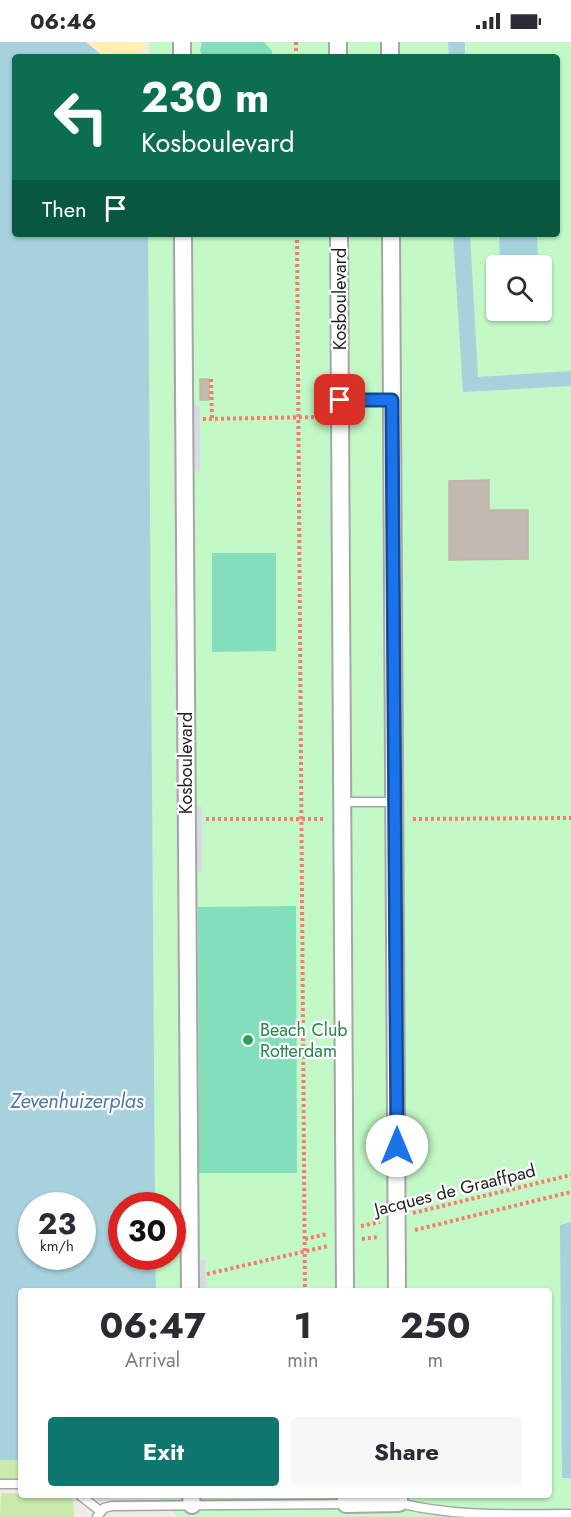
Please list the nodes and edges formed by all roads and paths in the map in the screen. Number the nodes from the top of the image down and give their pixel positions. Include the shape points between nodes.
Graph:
1 (183, 237) edge
2 (297, 237) edge
3 (339, 237) edge
4 (391, 237) edge
5 (211, 379) dead end
6 (392, 400) junction
7 (340, 408) junction
8 (299, 417) junction
9 (212, 418) junction
10 (184, 419) junction
11 (395, 801) junction
12 (342, 802) junction
13 (571, 1175) edge
14 (397, 1217) junction
15 (345, 1230) junction
16 (190, 1288) edge
17 (305, 1288) edge
18 (345, 1288) edge
19 (397, 1288) edge
20 (0, 1484) edge
21 (18, 1484) edge
22 (83, 1498) edge
23 (399, 1499) edge
24 (192, 1500) edge
25 (346, 1500) edge
26 (99, 1514) edge
27 (571, 1514) edge

1 - 10 street, Kosboulevard
2 - 8 path
3 - 7 street, Kosboulevard
4 - 6 street
5 - 9 path
6 - 7 lane
6 - 11 street
7 - 8 path
7 - 12 street, Kosboulevard
8 - 9 path
8 - 17 path
9 - 10 path
10 - 16 street, Kosboulevard
11 - 12 lane
11 - 14 street
12 - 15 street, Kosboulevard
13 - 14 path, Jacques de Graaffpad
14 - 15 path, Jacques de Graaffpad
14 - 19 street
15 - 18 street, Kosboulevard
20 - 21 lane
22 - 26 lane
23 - 25 street
23 - 27 lane via 454,1512
24 - 25 lane
24 - 26 lane via 112,1506

